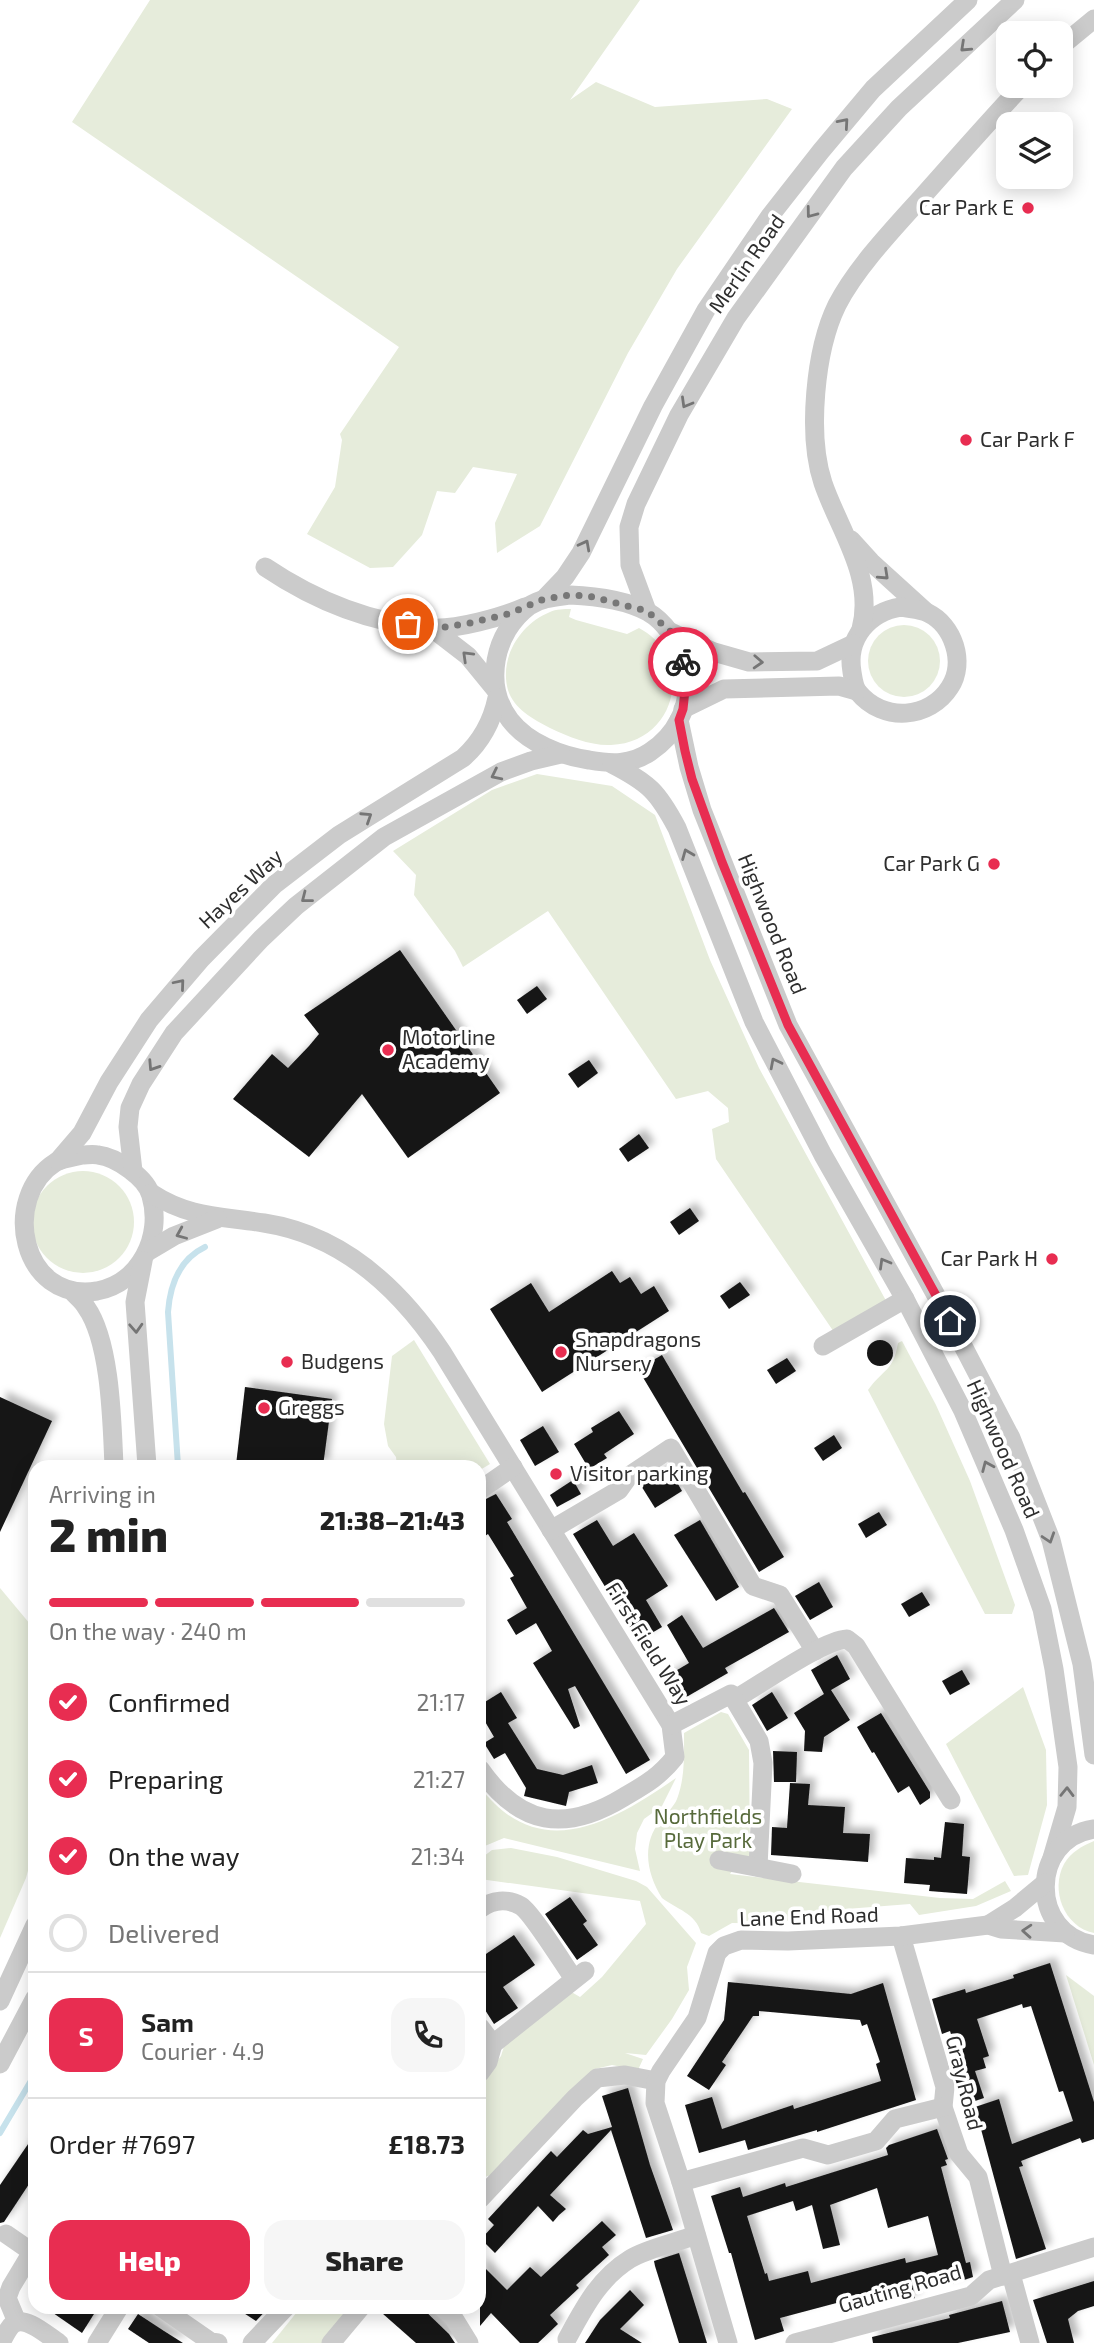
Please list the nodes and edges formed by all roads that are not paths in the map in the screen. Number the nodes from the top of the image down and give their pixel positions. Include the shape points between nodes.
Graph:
1 (968, 0) edge
2 (1015, 0) edge
3 (1094, 19) edge
4 (1073, 36) edge
5 (1011, 98) edge
6 (845, 534) junction
7 (265, 567) dead end
8 (537, 602) junction
9 (647, 611) junction
10 (926, 612) junction
11 (433, 629) junction
12 (671, 632) junction
13 (857, 637) junction
14 (858, 691) junction
15 (496, 693) junction
16 (681, 715) junction
17 (561, 754) junction
18 (612, 764) junction
19 (58, 1161) junction
20 (133, 1171) junction
21 (151, 1193) junction
22 (217, 1219) junction
23 (145, 1256) junction
24 (72, 1291) junction
25 (905, 1299) junction
26 (823, 1346) dead end
27 (114, 1460) edge
28 (147, 1460) edge
29 (513, 1467) junction
30 (486, 1486) edge
31 (551, 1530) junction
32 (815, 1651) junction
33 (733, 1696) junction
34 (671, 1725) junction
35 (1094, 1755) edge
36 (486, 1776) edge
37 (951, 1800) dead end
38 (1094, 1829) edge
39 (1052, 1858) junction
40 (719, 1860) dead end
41 (758, 1867) junction
42 (793, 1874) dead end
43 (1045, 1883) junction
44 (486, 1905) edge
45 (988, 1926) junction
46 (901, 1936) junction
47 (28, 1940) edge
48 (1084, 1944) edge
49 (0, 2001) edge
50 (28, 2011) edge
51 (486, 2035) edge
52 (493, 2044) junction
53 (0, 2064) edge
54 (486, 2065) edge
55 (656, 2081) junction
56 (943, 2107) junction
57 (681, 2182) junction
58 (486, 2193) edge
59 (6, 2234) dead end
60 (696, 2235) junction
61 (28, 2246) edge
62 (1094, 2247) edge
63 (28, 2259) edge
64 (1007, 2275) junction
65 (115, 2314) edge
66 (171, 2314) edge
67 (279, 2314) edge
68 (355, 2314) edge
69 (450, 2314) edge
70 (17, 2322) junction
71 (567, 2342) edge
72 (1, 2343) edge
73 (59, 2343) edge
74 (97, 2343) edge
75 (214, 2343) edge
76 (252, 2343) edge
77 (331, 2343) edge
78 (469, 2343) edge
79 (728, 2343) edge
80 (795, 2343) edge
81 (1030, 2343) edge

8 -> 1 street, Merlin Road via 565,577 581,554 699,322 770,216 873,89
2 -> 9 street, Merlin Road via 899,108 844,168 736,318 679,415 632,515 627,546
3 - 4 street
5 - 6 street via 900,221 837,305 822,348 814,422 822,481
6 -> 10 street
6 - 13 street via 865,598
7 - 11 street via 334,605
8 - 9 street via 589,596
8 - 11 street via 508,614
8 - 15 street via 505,635 499,649
9 - 12 street
10 - 13 street via 887,609 874,616
10 - 14 street via 941,622 954,642 958,662 952,684 940,701 923,711 903,714 880,709
15 -> 11 street via 468,656
12 -> 13 street via 749,662 817,661
12 - 16 street via 682,658 685,690
13 - 14 street via 851,664
14 - 16 street via 839,686 724,689
15 - 17 street via 517,727
19 -> 15 street, Hayes Way via 82,1133 149,1020 201,959 274,885 339,835 473,749 490,724
16 - 18 street via 649,753
16 -> 35 street, Highwood Road via 702,810 788,1025 1011,1438 1051,1540 1082,1664
17 - 18 street
17 -> 20 street via 501,772 384,837 261,939 174,1034 141,1084 130,1108 128,1127
25 -> 18 street, Highwood Road via 754,1022 677,828 652,788
19 - 20 street via 100,1155
19 - 24 street via 40,1173 26,1194 19,1230 29,1261 51,1283
20 - 21 street
21 - 22 street, First Field Way
21 - 23 street via 155,1217
22 -> 23 street, First Field Way via 174,1236
22 - 29 street, First Field Way via 299,1231 374,1272 424,1325
23 - 24 street via 118,1282 97,1290
23 -> 28 street via 135,1302
24 - 27 street via 87,1307 98,1332
25 - 26 street
39 -> 25 street, Highwood Road via 1067,1807 1068,1767 1042,1609 964,1411
29 - 30 street
29 - 31 street, First Field Way
31 - 32 street via 619,1490 629,1476 671,1448 753,1586 780,1595
31 - 34 street, First Field Way
32 - 33 street
32 - 37 street via 838,1639 856,1646
33 - 34 street
33 - 41 street via 759,1741 763,1763
34 - 36 street, First Field Way via 675,1757 660,1775 583,1817 564,1819 523,1812
38 - 39 street via 1076,1835
39 - 43 street, Highwood Road
40 - 41 street
41 - 42 street
43 - 45 street, Lane End Road
43 - 48 street via 1051,1916
44 - 52 street via 509,1901 523,1907 580,1975
45 - 46 street, Lane End Road
48 -> 45 street, Lane End Road
46 - 55 street, Lane End Road via 741,1940 724,1946 710,1969 697,2018
46 - 56 street, Gray Road via 945,2087
47 - 49 street
50 - 53 street
51 - 52 street
52 - 54 street
55 - 57 street via 655,2103
55 - 58 street via 625,2075 597,2078
56 - 57 street via 895,2119 876,2141 836,2153 803,2148
56 - 64 street, Gray Road via 959,2154 978,2177
57 - 60 street
59 - 61 street
60 - 71 street via 632,2258 606,2277
60 - 79 street
62 - 64 street, Gauting Road
63 - 70 street via 8,2298
64 - 80 street, Gauting Road via 989,2280 971,2296
64 - 81 street, Gray Road
65 - 74 street
66 - 75 street
67 - 76 street
68 - 77 street
69 - 78 street
70 - 72 street
70 - 73 street via 26,2322

